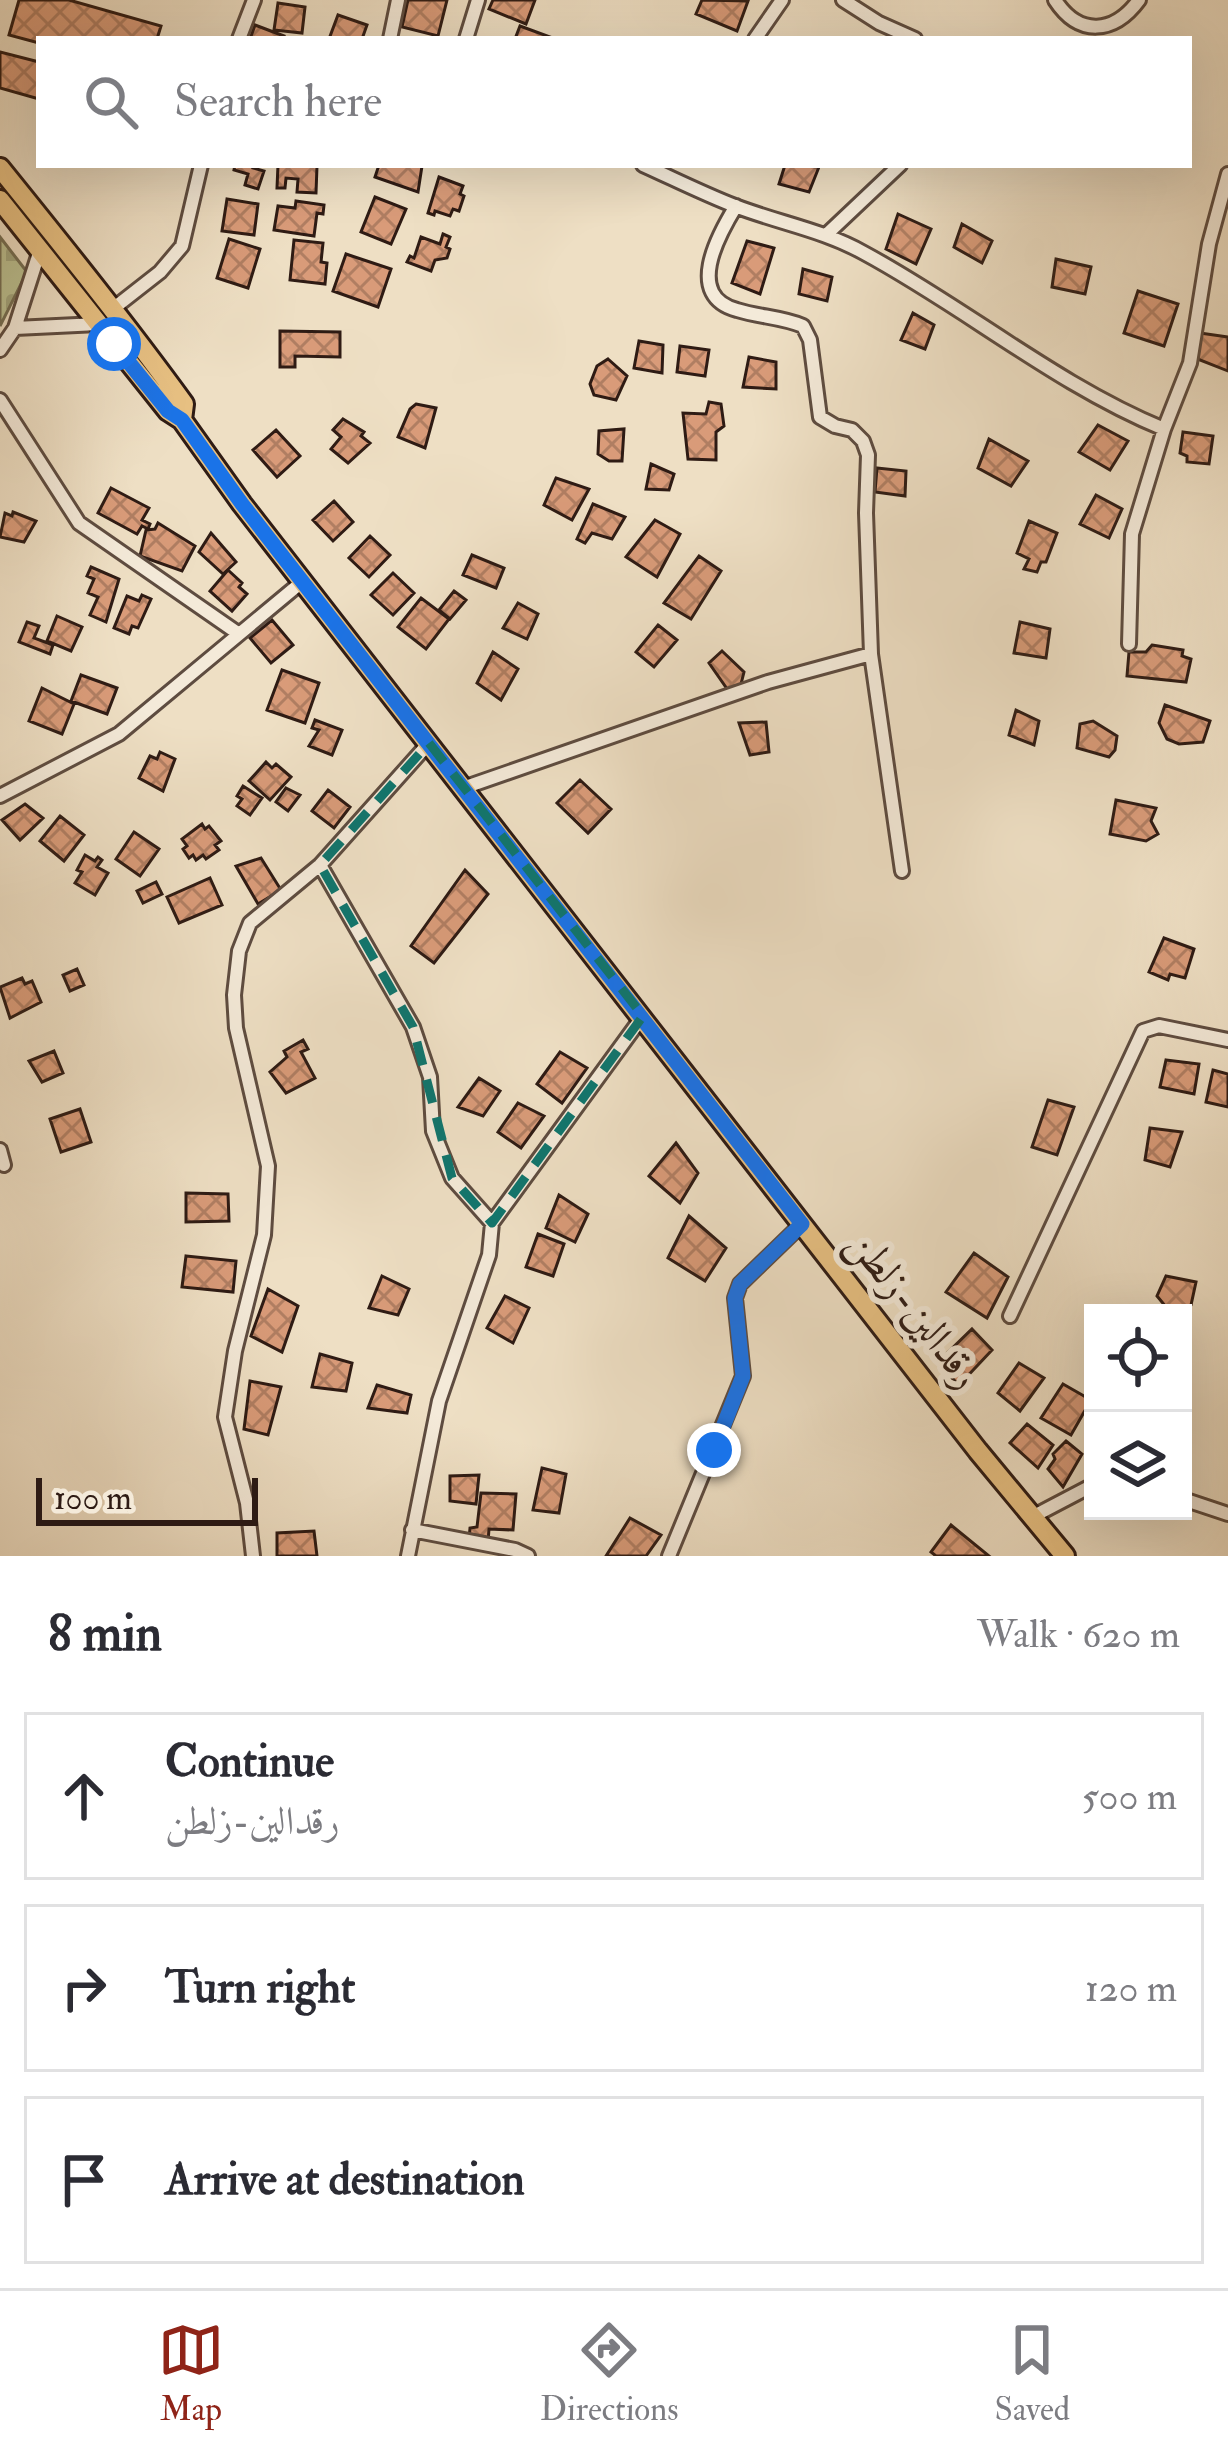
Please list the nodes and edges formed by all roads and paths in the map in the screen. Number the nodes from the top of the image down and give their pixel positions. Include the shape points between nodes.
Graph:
1 (254, 0) edge
2 (398, 0) edge
3 (478, 0) edge
4 (782, 0) edge
5 (843, 0) edge
6 (1055, 0) edge
7 (1139, 0) edge
8 (240, 36) edge
9 (391, 36) edge
10 (467, 36) edge
11 (757, 36) edge
12 (908, 36) edge
13 (0, 168) edge
14 (201, 168) edge
15 (650, 168) edge
16 (682, 168) edge
17 (897, 168) edge
18 (1228, 174) edge
19 (676, 180) junction
20 (0, 200) edge
21 (736, 206) junction
22 (827, 234) junction
23 (40, 250) junction
24 (114, 308) junction
25 (98, 324) junction
26 (15, 328) junction
27 (0, 350) edge
28 (0, 400) edge
29 (182, 420) junction
30 (1164, 429) junction
31 (303, 581) junction
32 (239, 634) junction
33 (1129, 644) dead end
34 (871, 654) junction
35 (429, 743) junction
36 (464, 788) junction
37 (0, 796) edge
38 (320, 865) junction
39 (902, 871) dead end
40 (643, 1016) junction
41 (1228, 1040) edge
42 (492, 1223) junction
43 (802, 1224) junction
44 (1010, 1316) dead end
45 (1084, 1490) edge
46 (1192, 1502) edge
47 (1228, 1514) edge
48 (1032, 1517) junction
49 (412, 1530) junction
50 (253, 1556) edge
51 (408, 1556) edge
52 (527, 1556) edge
53 (669, 1556) edge
54 (1065, 1556) edge

1 - 8 street
2 - 9 street
3 - 10 street
4 - 11 street
5 - 12 street
6 - 7 street via 1071,20 1102,28
13 - 24 main road, رقدالين-زلطن
14 - 24 street via 182,245
15 - 19 street
16 - 19 street
17 - 22 street
18 - 30 street via 1190,363
19 - 21 street
20 - 23 main road, رقدالين-زلطن
21 - 22 street
21 - 34 street via 707,286 732,310 803,326 820,417 852,430 868,455
22 - 30 street
23 - 25 main road, رقدالين-زلطن
23 - 26 street
24 - 29 main road, رقدالين-زلطن via 184,404
25 - 26 street
25 - 29 main road, رقدالين-زلطن
26 - 27 street
28 - 32 street via 79,523
29 - 31 main road, رقدالين-زلطن
30 - 33 street via 1132,534
31 - 32 street
31 - 35 main road, رقدالين-زلطن
32 - 37 street via 119,734
34 - 36 street
34 - 39 street
35 - 36 main road, رقدالين-زلطن
35 - 38 street
36 - 40 main road, رقدالين-زلطن
38 - 42 street via 413,1027 430,1077 433,1131 452,1178
38 - 50 street via 250,923 233,995 268,1166 264,1235 225,1417
40 - 42 street
40 - 43 main road, رقدالين-زلطن
41 - 44 street via 1159,1025 1143,1031
42 - 49 street via 489,1255 439,1401
43 - 48 main road, رقدالين-زلطن
43 - 53 street via 740,1284 743,1376
45 - 48 street
46 - 47 street
48 - 54 main road, رقدالين-زلطن
49 - 51 street
49 - 52 street

